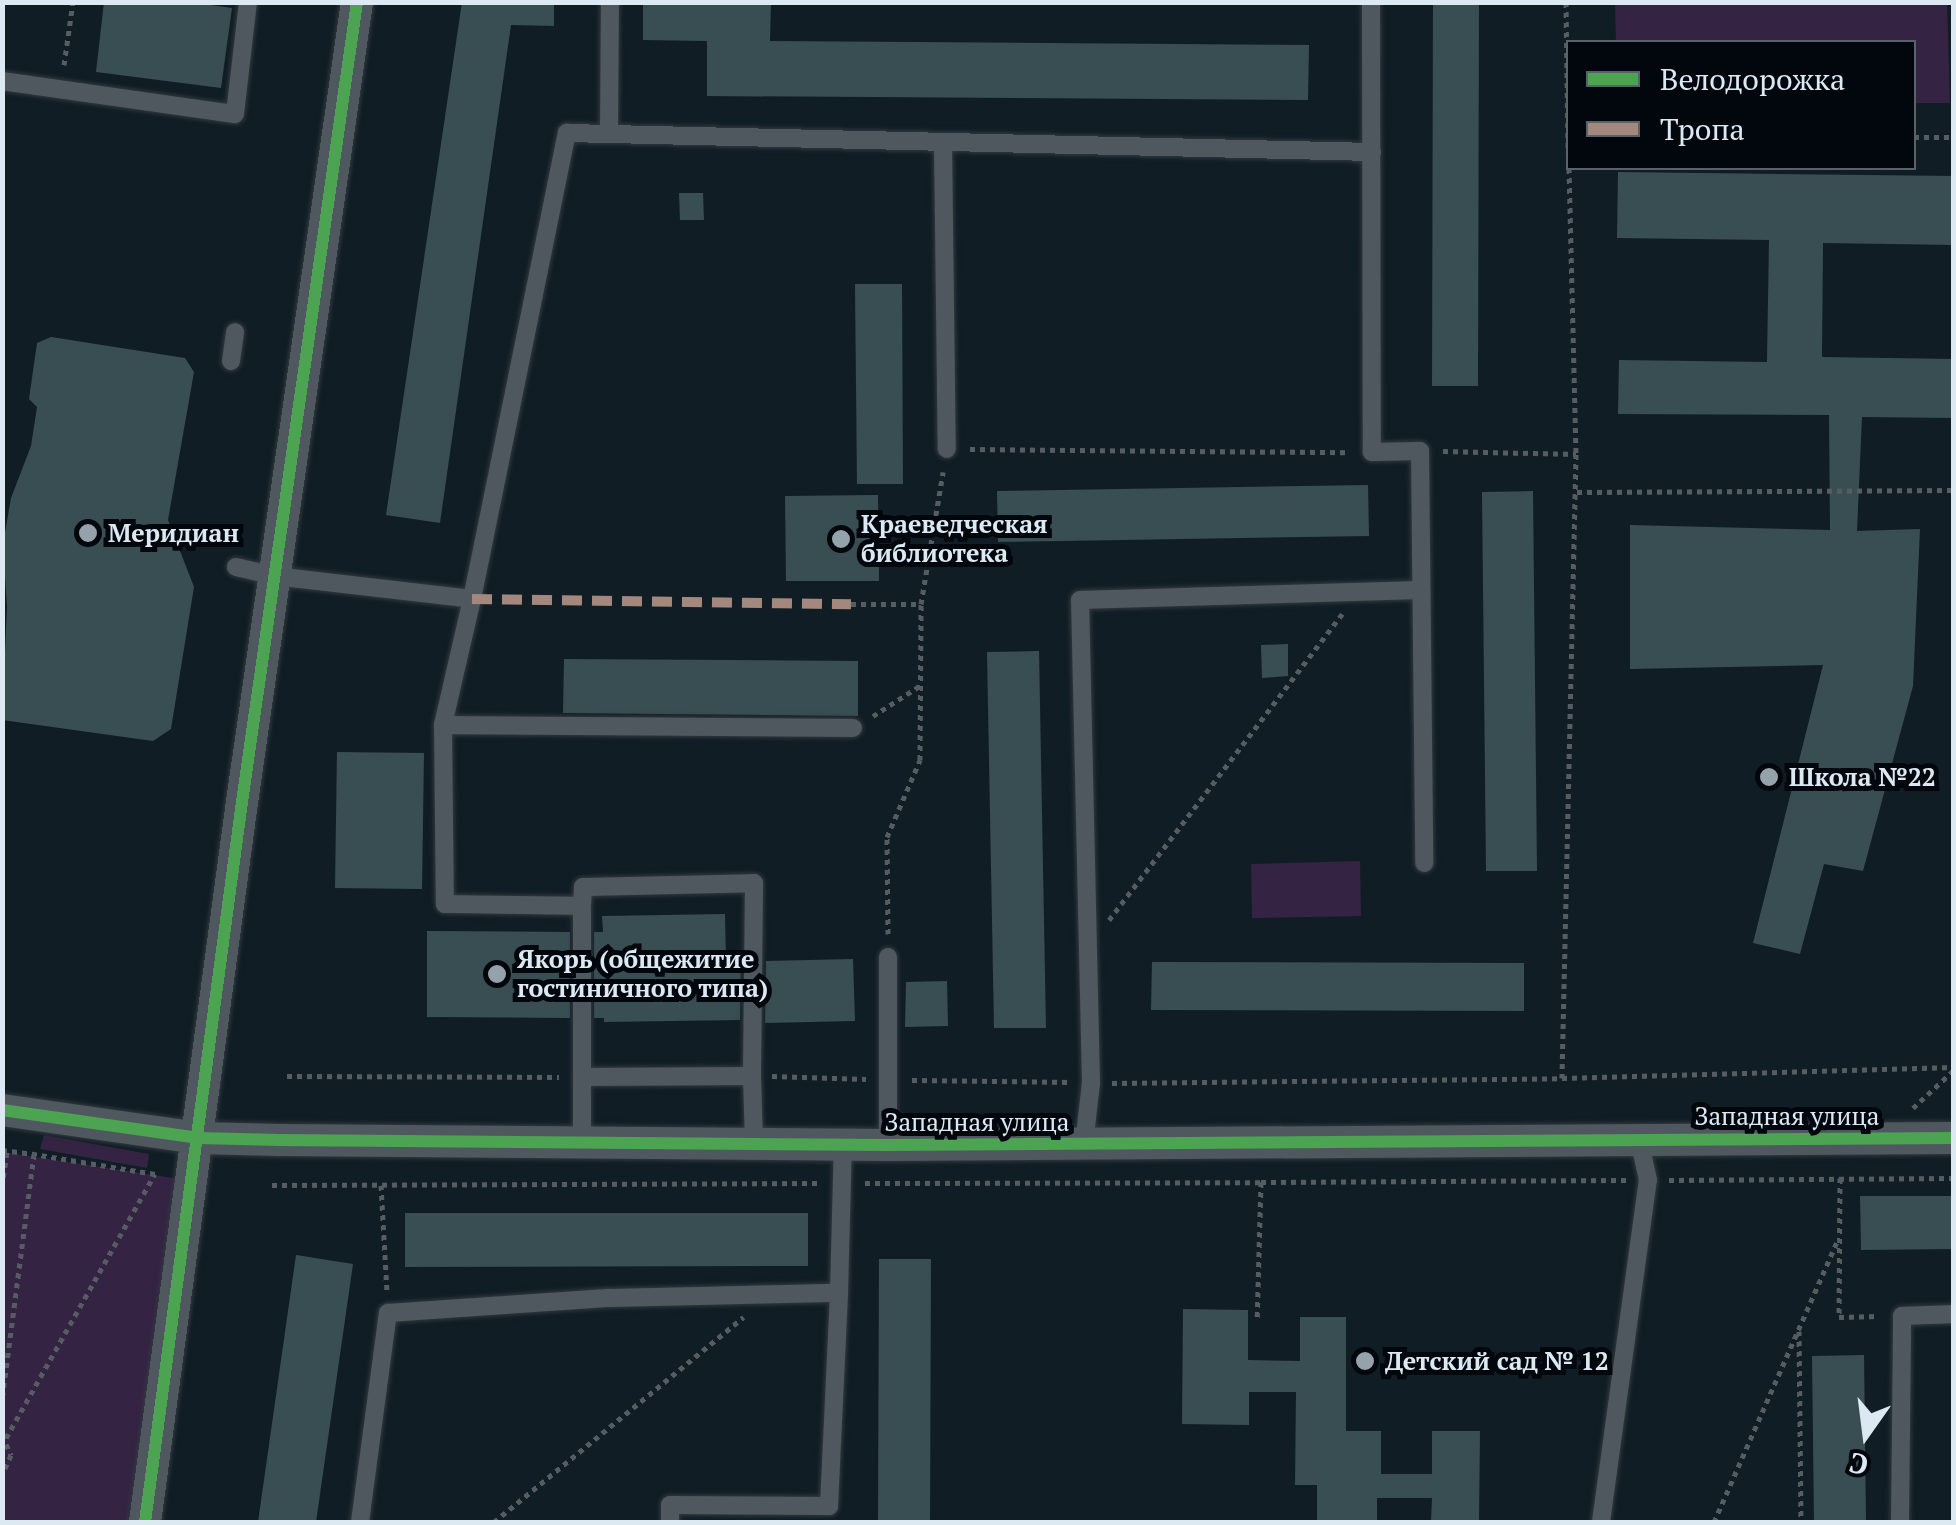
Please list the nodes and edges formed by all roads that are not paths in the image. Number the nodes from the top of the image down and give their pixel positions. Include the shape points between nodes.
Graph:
1 (248, 2) edge
2 (357, 2) edge
3 (610, 2) edge
4 (1371, 2) edge
5 (2, 81) edge
6 (609, 134) junction
7 (943, 142) junction
8 (1372, 152) junction
9 (235, 332) dead end
10 (231, 361) dead end
11 (947, 449) road end
12 (236, 568) dead end
13 (274, 576) junction
14 (1420, 590) junction
15 (472, 599) junction
16 (443, 724) junction
17 (854, 728) road end
18 (1424, 863) dead end
19 (582, 906) junction
20 (888, 957) road end
21 (752, 1076) junction
22 (582, 1078) junction
23 (2, 1110) edge
24 (199, 1138) junction
25 (1954, 1138) edge
26 (1639, 1139) junction
27 (754, 1143) junction
28 (843, 1143) junction
29 (582, 1144) junction
30 (1084, 1144) junction
31 (888, 1145) junction
32 (839, 1293) junction
33 (1954, 1314) edge
34 (829, 1514) edge
35 (145, 1522) edge
36 (360, 1522) edge
37 (670, 1522) edge
38 (1601, 1522) edge
39 (1900, 1522) edge

1 - 5 lane via 235,114
2 - 13 street
3 - 6 lane
4 - 8 lane
6 - 7 lane
6 - 15 lane via 567,134
7 - 8 lane
7 - 11 lane
8 - 14 lane via 1372,452 1420,451
9 - 10 lane
12 - 13 lane
13 - 15 lane
13 - 24 street
14 - 18 lane
14 - 30 lane via 1080,600 1091,1083
15 - 16 lane
16 - 17 lane
16 - 19 lane via 444,904
19 - 21 lane via 583,887 754,883
19 - 22 lane
20 - 31 lane
21 - 22 lane
21 - 27 lane
22 - 29 lane
23 - 24 street, Западная улица
24 - 29 street, Западная улица
24 - 35 street
25 - 26 street, Западная улица
26 - 30 street, Западная улица
26 - 38 lane via 1648,1180
27 - 28 street, Западная улица
27 - 29 street, Западная улица
28 - 31 street, Западная улица
28 - 32 lane
30 - 31 street, Западная улица
32 - 34 lane
32 - 36 lane via 388,1313
33 - 39 lane via 1902,1316
34 - 37 lane via 670,1504

